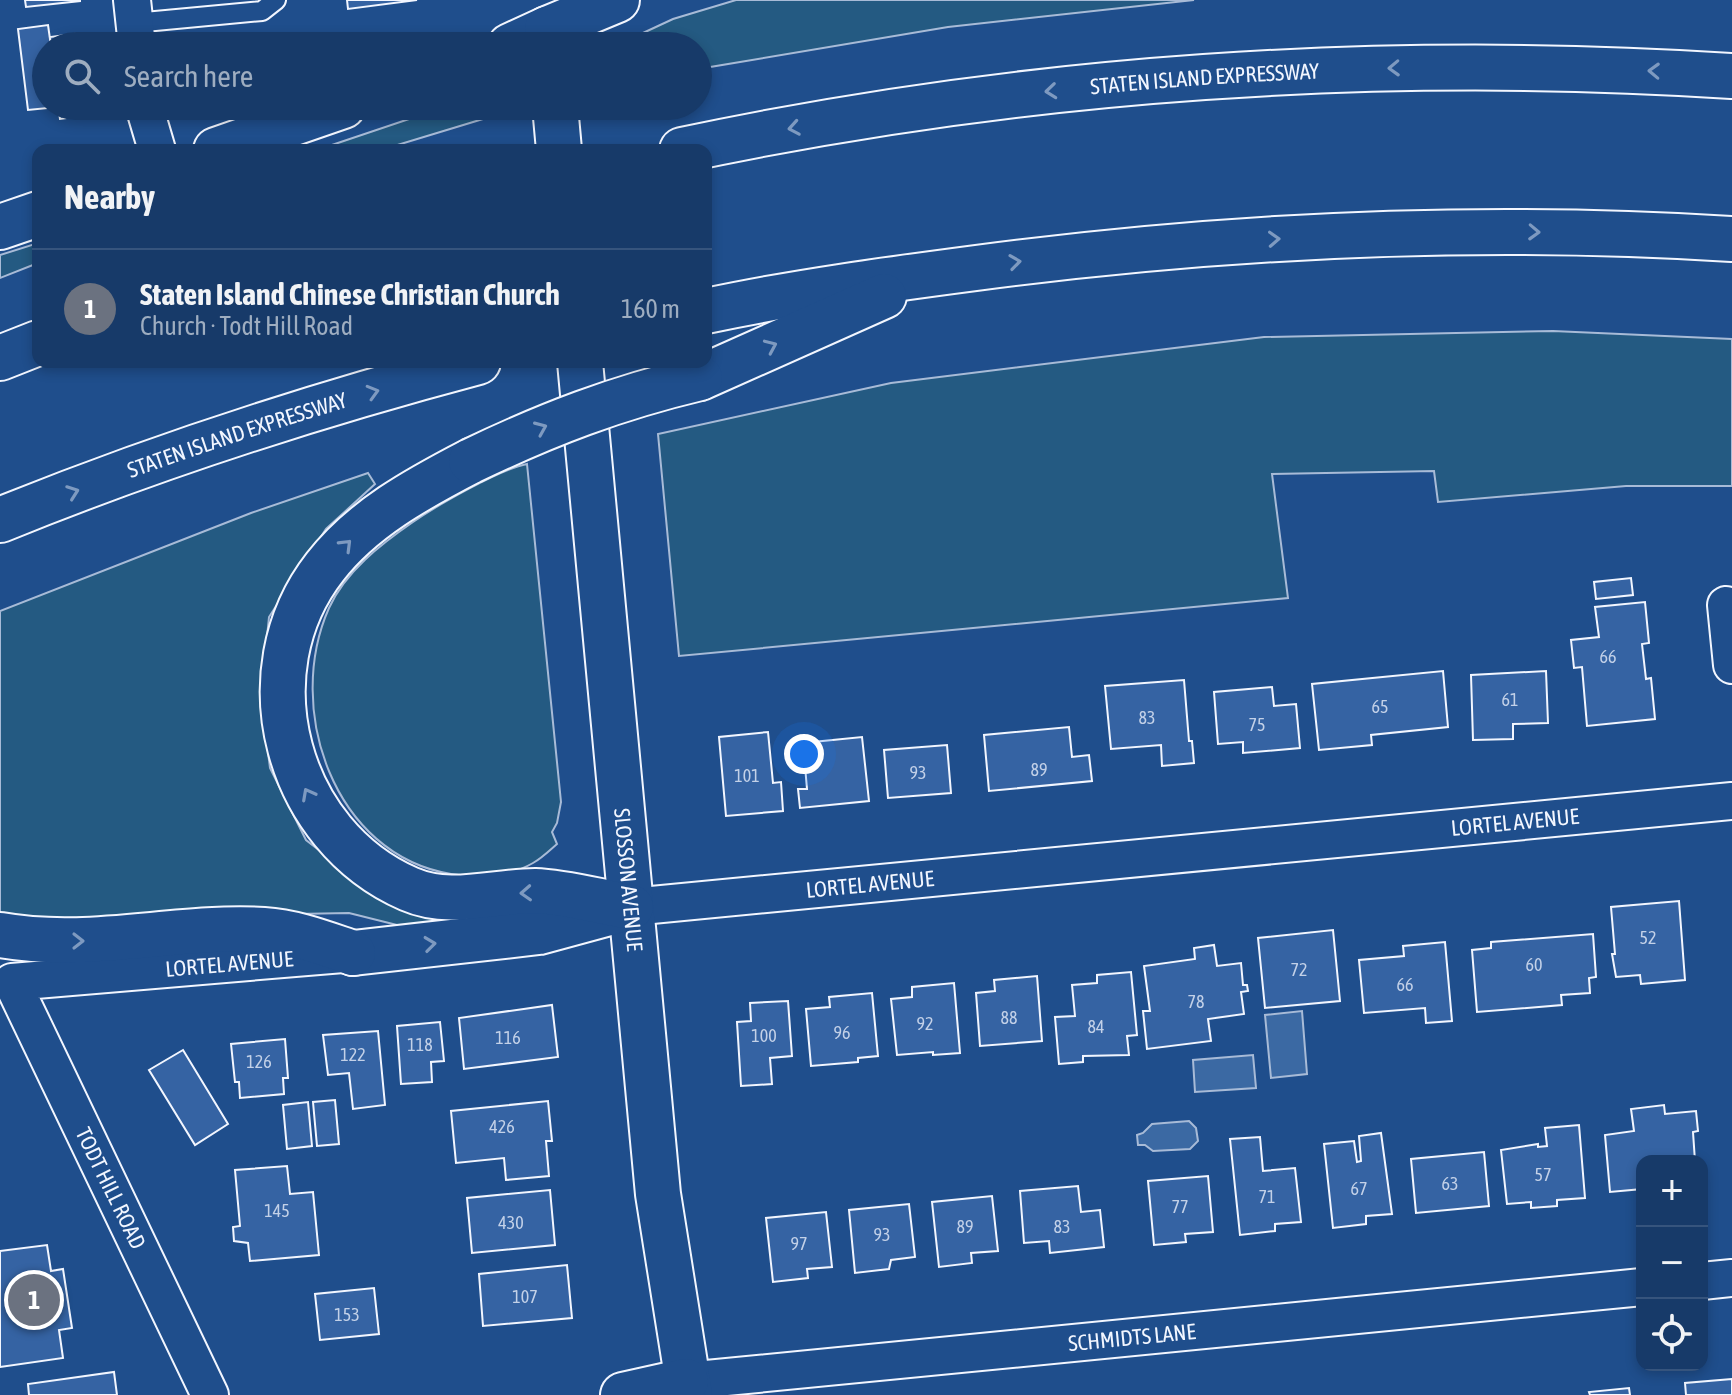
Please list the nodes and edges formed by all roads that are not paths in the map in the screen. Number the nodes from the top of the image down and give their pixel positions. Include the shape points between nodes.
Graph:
1 (276, 0) edge
2 (617, 0) edge
3 (135, 23) edge
4 (538, 30) edge
5 (1732, 76) edge
6 (148, 120) edge
7 (303, 120) edge
8 (556, 120) edge
9 (155, 144) edge
10 (233, 144) edge
11 (558, 144) edge
12 (712, 144) edge
13 (32, 216) edge
14 (0, 227) edge
15 (1732, 239) edge
16 (938, 273) junction
17 (712, 310) edge
18 (32, 345) edge
19 (0, 358) edge
20 (457, 368) edge
21 (581, 368) edge
22 (0, 520) edge
23 (1726, 605) dead end
24 (1732, 665) edge
25 (1732, 801) edge
26 (631, 907) junction
27 (0, 935) edge
28 (353, 953) junction
29 (12, 982) joint
30 (1732, 1278) edge
31 (1708, 1280) edge
32 (1636, 1288) edge
33 (688, 1388) edge
34 (210, 1395) edge
35 (623, 1395) edge

1 - 3 lane via 262,11
2 - 4 main road
5 -> 12 main road, STATEN ISLAND EXPRESSWAY via 1452,67 1154,80 916,108
6 - 9 street
7 - 10 main road
8 - 11 main road
13 - 14 main road
16 -> 15 main road via 1153,247 1373,234 1518,232
16 - 17 main road
26 -> 16 main road, bridge via 537,891 450,898 410,890 375,870 336,834 319,815 295,768 283,712 282,680 309,590 362,528 471,461 576,413 700,378
18 - 19 main road
22 -> 20 main road, STATEN ISLAND EXPRESSWAY via 276,421
21 - 26 main road, SLOSSON AVENUE
23 - 24 street
25 - 26 street, LORTEL AVENUE
28 -> 26 main road, LORTEL AVENUE via 539,932
26 - 33 main road, SLOSSON AVENUE via 658,1194
27 -> 28 main road via 77,941 266,930 297,934
28 - 29 street, LORTEL AVENUE
29 - 34 street, TODT HILL ROAD
30 - 31 street
32 - 33 street, SCHMIDTS LANE
33 - 35 main road, SCHMIDTS LANE

